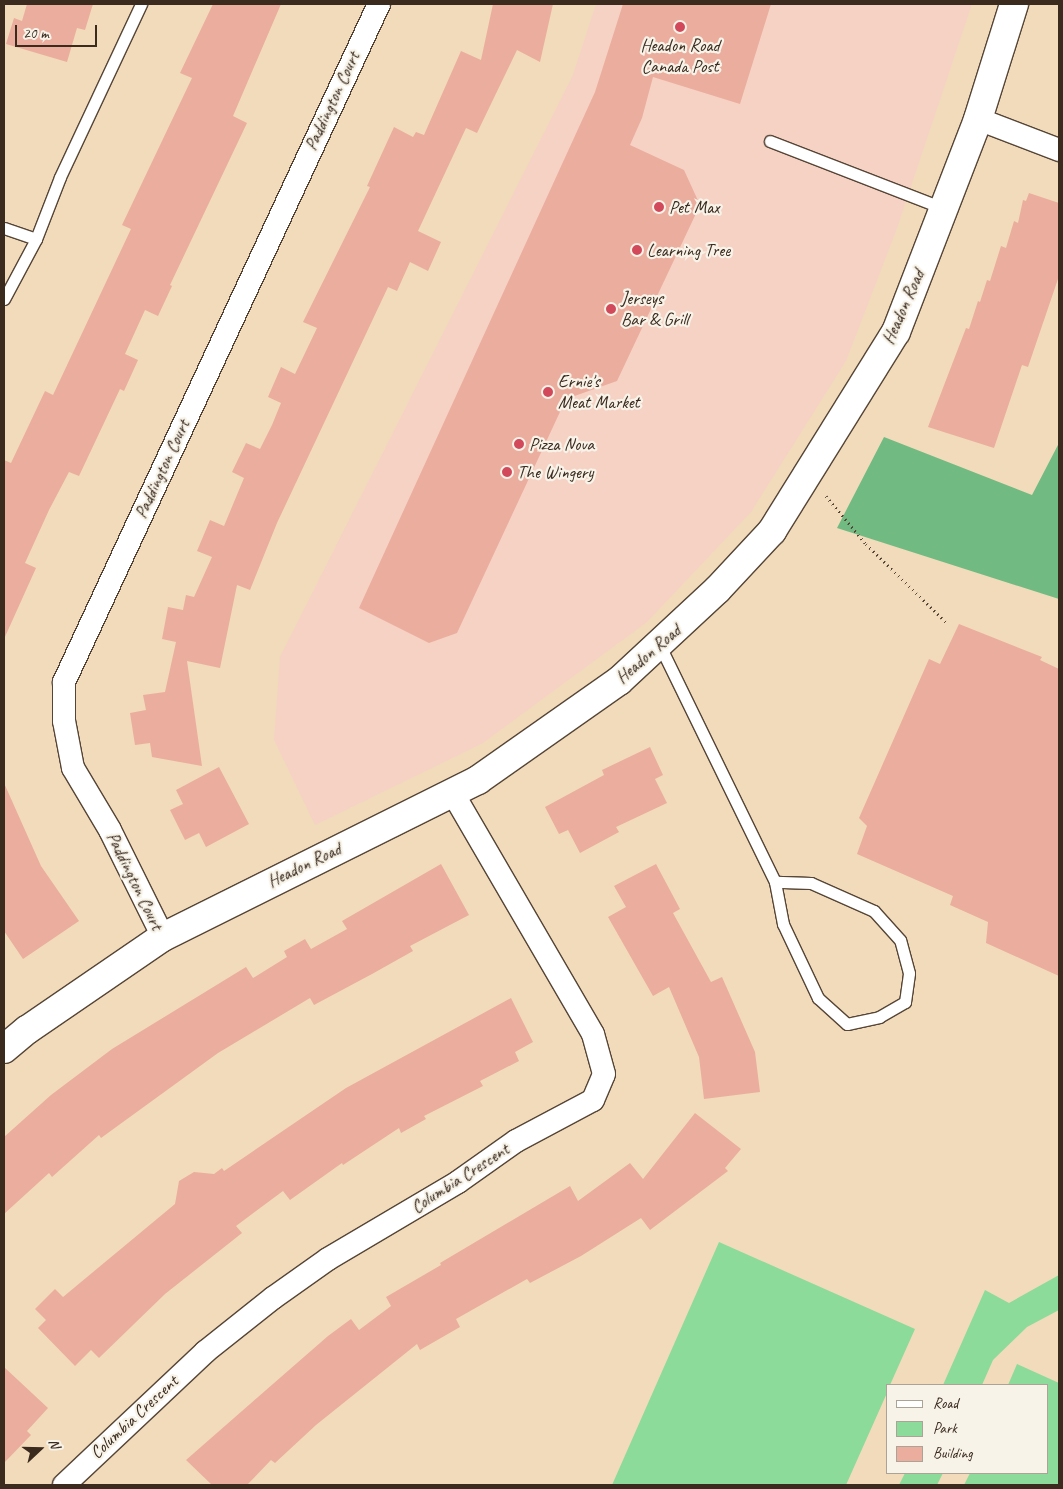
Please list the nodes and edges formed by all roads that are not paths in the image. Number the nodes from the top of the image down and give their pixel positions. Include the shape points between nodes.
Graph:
1 (140, 4) edge
2 (379, 4) edge
3 (1014, 4) edge
4 (978, 119) junction
5 (770, 141) dead end
6 (1059, 150) edge
7 (943, 208) junction
8 (4, 228) edge
9 (36, 239) junction
10 (4, 299) edge
11 (660, 646) junction
12 (453, 793) junction
13 (775, 882) junction
14 (163, 937) junction
15 (4, 1050) edge
16 (64, 1485) edge

1 - 9 lane via 60,177
2 - 14 street, Paddington Court via 64,682 64,722 73,768 110,830
3 - 4 street, Headon Road
4 - 6 street
4 - 7 street, Headon Road
5 - 7 lane
7 - 11 street, Headon Road via 896,332 772,531
8 - 9 lane
9 - 10 lane
11 - 12 street, Headon Road via 612,686 478,780
11 - 13 lane
12 - 14 street, Headon Road
12 - 16 street, Columbia Crescent via 593,1034 604,1074 592,1100 516,1141 458,1182 328,1259 273,1298 198,1358
13 - 13 lane via 783,924 818,998 847,1024 879,1017 905,1002 909,974 900,940 874,911 811,883
14 - 15 street, Headon Road via 27,1030

